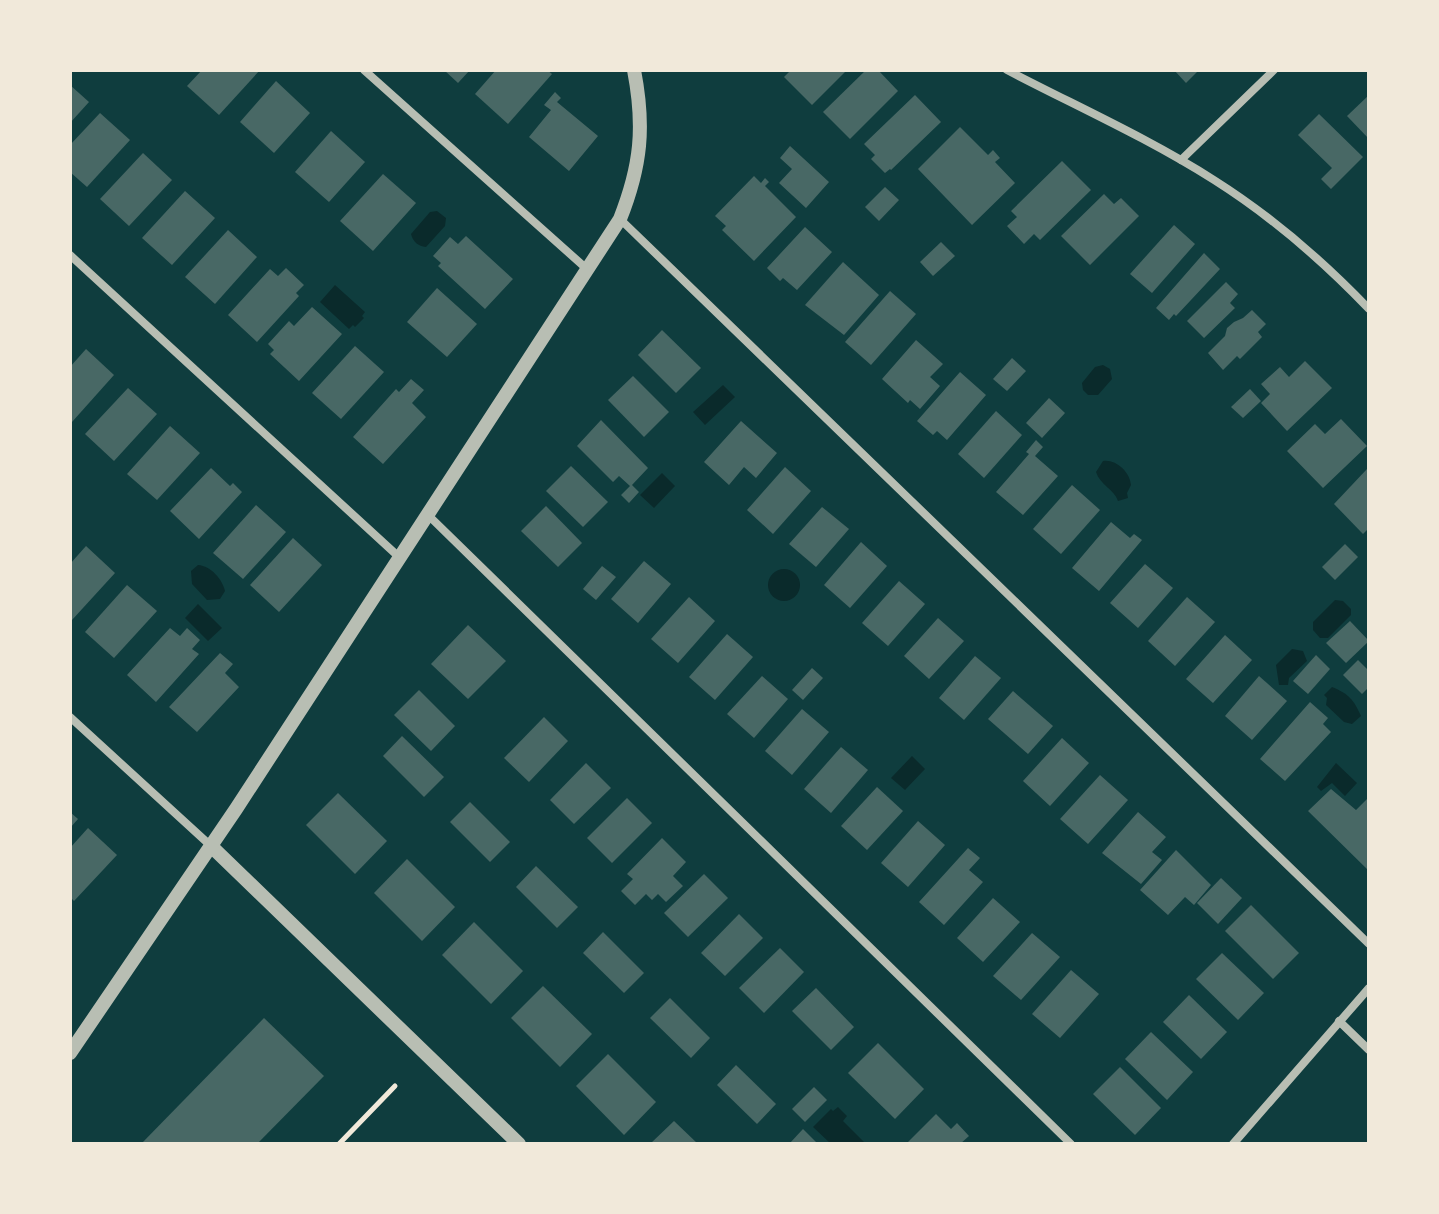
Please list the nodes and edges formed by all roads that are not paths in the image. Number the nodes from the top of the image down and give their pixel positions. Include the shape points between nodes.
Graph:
1 (364, 70) edge
2 (634, 70) edge
3 (1007, 70) edge
4 (1274, 70) edge
5 (1181, 160) junction
6 (620, 219) junction
7 (70, 255) edge
8 (588, 270) junction
9 (1369, 309) edge
10 (427, 514) junction
11 (399, 557) junction
12 (70, 717) edge
13 (211, 846) junction
14 (1369, 944) edge
15 (1369, 988) edge
16 (1339, 1021) junction
17 (1369, 1050) edge
18 (70, 1053) edge
19 (519, 1144) edge
20 (1071, 1144) edge
21 (1233, 1144) edge

1 - 8 street
2 - 6 street via 641,142
3 - 5 street
4 - 5 street
5 - 9 street via 1284,229
6 - 8 street
6 - 14 street
7 - 11 street
8 - 10 street
10 - 11 street
10 - 20 street
11 - 13 street
12 - 13 street
13 - 18 street
13 - 19 street
15 - 16 street
16 - 17 street
16 - 21 street

